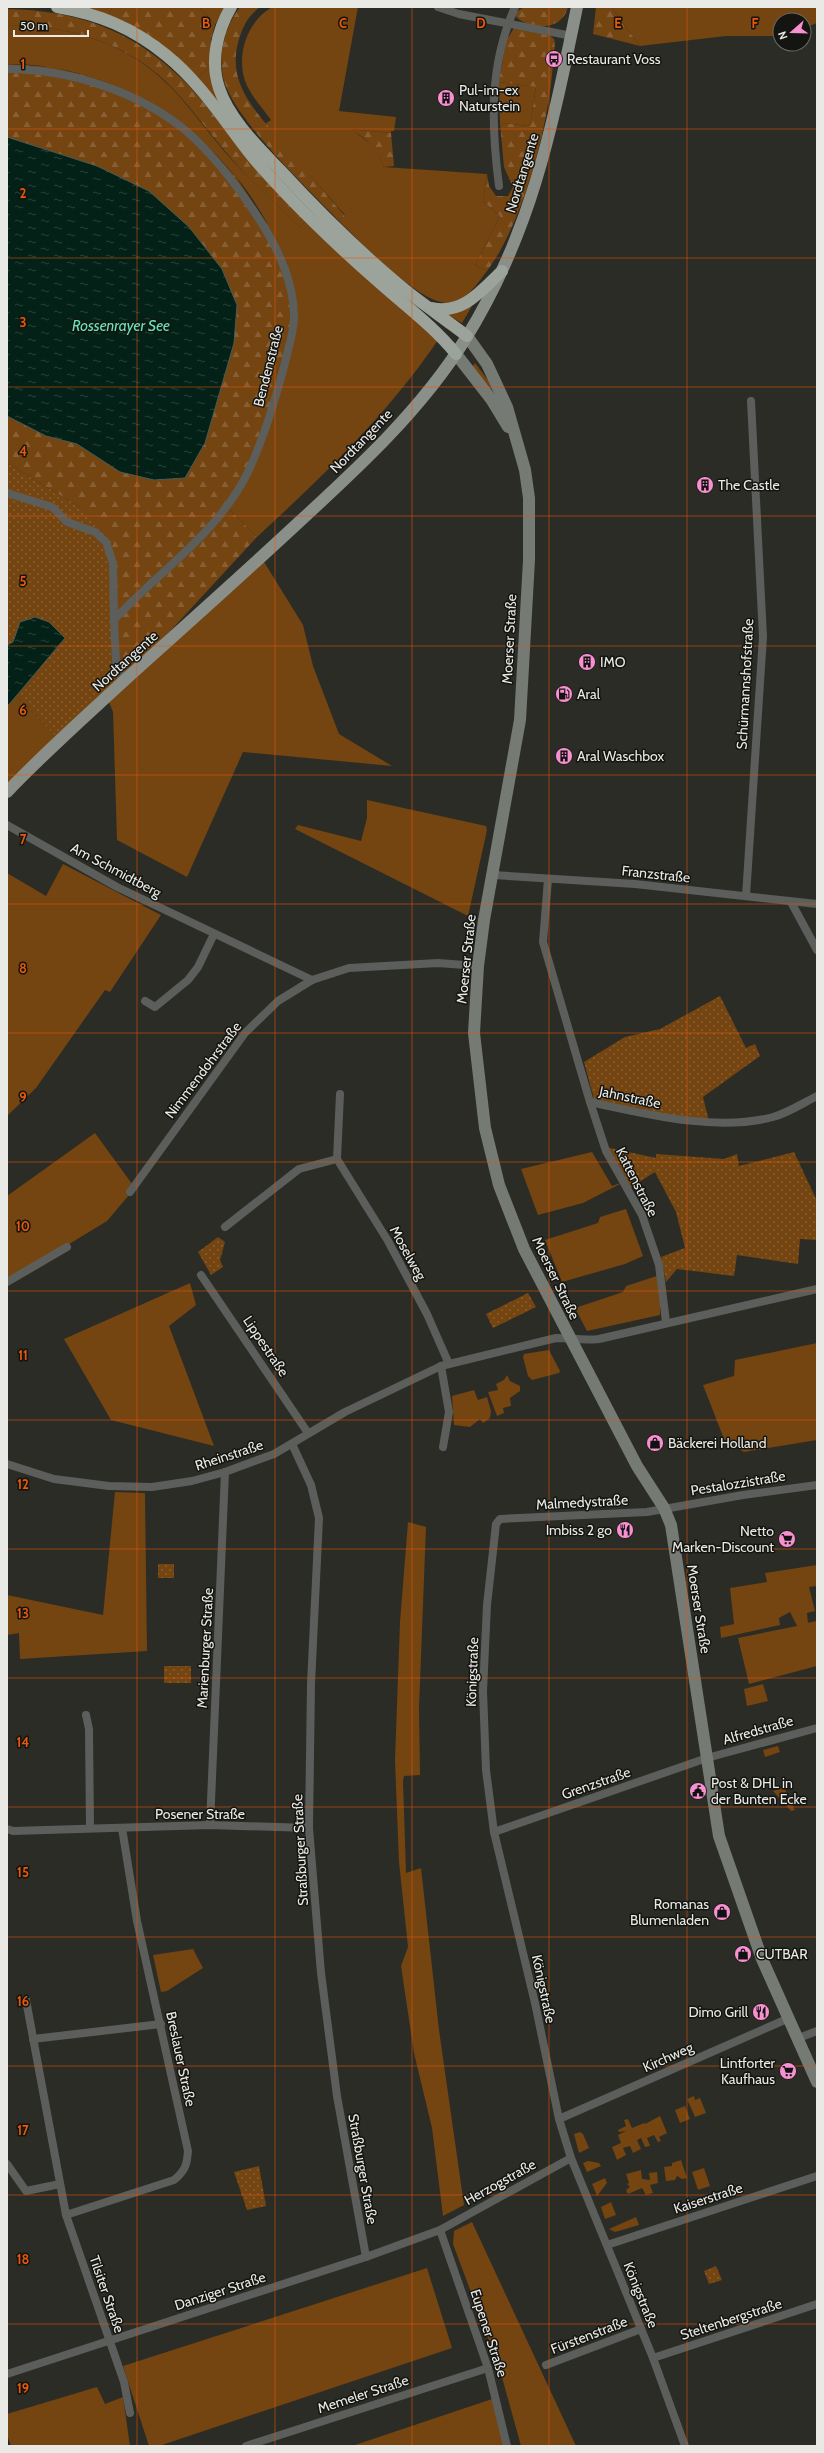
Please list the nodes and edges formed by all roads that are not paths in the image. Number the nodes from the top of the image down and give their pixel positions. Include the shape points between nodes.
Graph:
1 (57, 7) edge
2 (232, 7) edge
3 (438, 7) edge
4 (515, 7) edge
5 (577, 7) edge
6 (508, 23) junction
7 (572, 36) junction
8 (7, 69) edge
9 (499, 186) dead end
10 (502, 271) junction
11 (431, 308) junction
12 (467, 336) junction
13 (456, 354) junction
14 (751, 401) dead end
15 (520, 449) junction
16 (7, 493) edge
17 (114, 620) junction
18 (124, 681) junction
19 (7, 792) edge
20 (7, 825) edge
21 (493, 875) junction
22 (548, 879) junction
23 (746, 896) junction
24 (791, 902) junction
25 (817, 904) edge
26 (214, 934) junction
27 (817, 950) edge
28 (478, 966) junction
29 (312, 980) junction
30 (145, 1001) dead end
31 (340, 1094) dead end
32 (817, 1096) edge
33 (590, 1102) junction
34 (337, 1159) junction
35 (130, 1192) dead end
36 (225, 1227) dead end
37 (66, 1247) dead end
38 (201, 1275) dead end
39 (7, 1282) edge
40 (817, 1289) edge
41 (666, 1322) junction
42 (570, 1338) junction
43 (445, 1365) junction
44 (308, 1433) junction
45 (292, 1444) junction
46 (443, 1447) dead end
47 (7, 1464) edge
48 (225, 1472) junction
49 (817, 1485) edge
50 (664, 1508) junction
51 (500, 1518) joint
52 (86, 1715) dead end
53 (817, 1728) edge
54 (707, 1758) junction
55 (210, 1825) junction
56 (90, 1828) junction
57 (122, 1828) junction
58 (309, 1828) junction
59 (10, 1830) edge
60 (494, 1832) junction
61 (26, 2000) dead end
62 (787, 2019) junction
63 (161, 2024) junction
64 (817, 2031) edge
65 (796, 2038) junction
66 (32, 2039) junction
67 (817, 2082) edge
68 (559, 2119) junction
69 (571, 2158) junction
70 (7, 2164) edge
71 (817, 2176) edge
72 (60, 2184) junction
73 (66, 2214) junction
74 (440, 2230) junction
75 (607, 2245) junction
76 (366, 2257) junction
77 (817, 2304) edge
78 (641, 2329) junction
79 (110, 2340) junction
80 (653, 2358) junction
81 (546, 2365) dead end
82 (488, 2368) junction
83 (7, 2374) edge
84 (130, 2413) dead end
85 (246, 2446) edge
86 (506, 2446) edge
87 (685, 2446) edge

1 - 13 highway via 89,12 111,21 166,54 186,73 252,157 299,207 344,251 428,324
2 - 11 highway via 217,37 214,63 219,88 231,112 264,153 355,247
3 - 6 street via 459,14
4 - 6 street
5 - 7 main road, Nordtangente
6 - 7 street
6 - 9 street via 499,51 494,81 494,126
7 - 10 main road, Nordtangente via 544,157 531,200
8 - 17 street, Bendenstraße via 44,71 82,79 122,93 184,130 235,182 266,229 284,264 292,293 294,318 288,350 260,446 246,476 208,531
10 - 11 highway via 467,303 449,310
10 - 12 main road, Nordtangente
11 - 12 highway
12 - 13 main road, Nordtangente
12 - 15 street, Moerser Straße via 479,352 500,391
13 - 15 street, Moerser Straße via 491,398
13 - 18 main road, Nordtangente via 408,416 378,447
14 - 23 street, Schürmannshofstraße via 763,637
15 - 21 street, Moerser Straße via 529,498 529,560 520,720
16 - 17 street via 52,507 67,522 95,532 106,542 113,563
17 - 18 street via 116,661
18 - 19 main road, Nordtangente
20 - 26 street, Am Schmidtberg via 117,887
21 - 22 street, Franzstraße
21 - 28 street, Moerser Straße
22 - 23 street, Franzstraße via 635,884
22 - 33 street, Jahnstraße via 543,942
23 - 24 street, Franzstraße
24 - 25 street, Franzstraße
24 - 27 street
26 - 29 street, Am Schmidtberg
26 - 30 street via 198,967 188,980 155,1007
28 - 29 street, Nimmendohrstraße via 438,963 349,968
28 - 42 street, Moerser Straße via 474,1034 485,1128 499,1185 524,1249
29 - 35 street, Nimmendohrstraße via 278,1001 245,1033
31 - 34 street
32 - 33 street, Jahnstraße via 774,1117 744,1122 665,1118
33 - 41 street, Kattenstraße via 606,1151 642,1215 659,1265
34 - 36 street via 299,1169
34 - 43 street, Moselweg via 388,1241 427,1314
37 - 39 street
38 - 44 street, Lippestraße
40 - 41 street
41 - 42 street via 586,1341
42 - 43 street, Rheinstraße via 542,1341
42 - 50 street, Moerser Straße via 637,1466
43 - 44 street, Rheinstraße via 351,1409
43 - 46 street via 449,1412
44 - 45 street, Rheinstraße
45 - 48 street, Rheinstraße via 274,1454
45 - 58 street, Straßburger Straße via 311,1484 318,1518 310,1684
47 - 48 street, Rheinstraße via 54,1479 109,1486 152,1487 192,1481
48 - 55 street, Marienburger Straße
49 - 50 street, Pestalozzistraße
50 - 51 street, Malmedystraße via 647,1512
50 - 54 street, Moerser Straße via 671,1525
51 - 60 street, Königstraße via 496,1524 490,1578 482,1691 486,1770
52 - 56 street via 89,1729
53 - 54 street, Alfredstraße
54 - 60 street, Grenzstraße
54 - 62 street, Moerser Straße via 715,1816 725,1858 759,1952
55 - 57 street, Posener Straße
55 - 58 street, Posener Straße
56 - 57 street, Posener Straße
56 - 59 street, Posener Straße
57 - 63 street, Breslauer Straße via 137,1920
58 - 76 street, Straßburger Straße via 322,1973 337,2096
60 - 68 street, Königstraße via 535,2003
61 - 66 street, Tilsiter Straße
62 - 65 street, Moerser Straße
62 - 68 street, Kirchweg
63 - 66 street
63 - 73 street, Breslauer Straße via 188,2151 183,2173 174,2180
64 - 65 street
65 - 67 street, Moerser Straße
66 - 72 street, Tilsiter Straße
68 - 69 street, Königstraße
69 - 74 street, Herzogstraße
69 - 75 street, Königstraße
70 - 72 street via 26,2191
71 - 75 street, Kaiserstraße
72 - 73 street, Tilsiter Straße
73 - 79 street, Tilsiter Straße
74 - 76 street, Danziger Straße
74 - 82 street, Eupener Straße
75 - 78 street, Königstraße
76 - 79 street, Danziger Straße
77 - 80 street, Steltenbergstraße
78 - 80 street, Königstraße
78 - 81 street, Fürstenstraße
79 - 83 street, Danziger Straße
79 - 84 street, Tilsiter Straße via 124,2382
80 - 87 street, Königstraße
82 - 85 street, Memeler Straße
82 - 86 street, Eupener Straße

